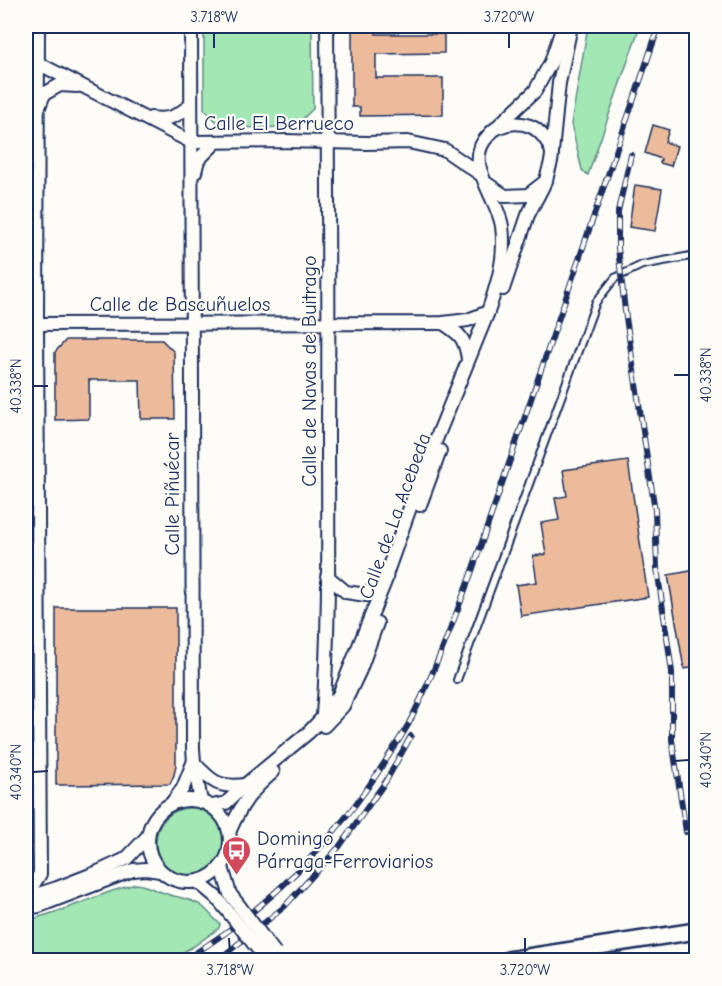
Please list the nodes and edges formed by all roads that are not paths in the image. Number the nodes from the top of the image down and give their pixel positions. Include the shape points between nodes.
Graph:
1 (38, 26) edge
2 (191, 26) edge
3 (327, 26) edge
4 (562, 26) edge
5 (571, 26) edge
6 (26, 57) edge
7 (38, 64) junction
8 (83, 86) junction
9 (191, 105) junction
10 (38, 111) junction
11 (141, 116) junction
12 (496, 128) junction
13 (191, 142) junction
14 (216, 142) junction
15 (327, 142) junction
16 (552, 153) junction
17 (483, 179) junction
18 (546, 182) junction
19 (191, 185) junction
20 (696, 255) edge
21 (488, 312) junction
22 (443, 323) junction
23 (31, 324) edge
24 (191, 324) junction
25 (329, 324) junction
26 (469, 360) junction
27 (327, 576) junction
28 (386, 579) junction
29 (457, 680) dead end
30 (322, 717) junction
31 (194, 762) junction
32 (245, 785) junction
33 (171, 804) junction
34 (206, 804) junction
35 (230, 830) junction
36 (148, 836) junction
37 (222, 867) junction
38 (160, 871) junction
39 (39, 874) junction
40 (198, 882) junction
41 (57, 888) junction
42 (26, 897) edge
43 (26, 908) edge
44 (235, 911) junction
45 (696, 931) edge
46 (271, 958) edge
47 (508, 960) edge

1 - 7 street
2 - 9 street, Calle Piñuécar
3 - 15 street, Calle de Navas de Buitrago
4 - 12 street via 551,62 535,91
5 - 16 street via 559,83
6 - 7 street, Calle El Berrueco
7 - 8 street, Calle El Berrueco
7 - 10 street
8 - 10 street via 60,85 44,94
8 - 11 street, Calle El Berrueco
9 - 11 street via 162,120
9 - 13 street, Calle Piñuécar
10 - 23 street
11 - 13 street, Calle El Berrueco
12 - 16 street via 513,123 530,126 544,137
12 - 17 street via 483,140 478,157
13 - 14 street, Calle El Berrueco
13 - 19 street, Calle Piñuécar
14 - 15 street, Calle El Berrueco
14 - 19 street, Calle Piñuécar via 198,160
15 - 17 street, Calle El Berrueco via 408,142 445,150
15 - 25 street, Calle de Navas de Buitrago
16 - 18 street
17 - 18 street via 505,196 528,195
17 - 21 street, Calle de La Acebeda via 501,224 503,258
18 - 35 street, Calle de La Acebeda via 528,215 360,670 343,706 254,789
19 - 24 street, Calle Piñuécar
20 - 29 lane via 642,265 615,278 596,302
21 - 22 street, Calle de Bascuñuelos via 468,320
21 - 26 street, Calle de La Acebeda
22 - 25 street, Calle de Bascuñuelos
22 - 26 street via 459,334 467,346
23 - 24 street, Calle de Bascuñuelos
23 - 39 street
24 - 25 street, Calle de Bascuñuelos
24 - 31 street, Calle Piñuécar
25 - 27 street, Calle de Navas de Buitrago
26 - 28 street, Calle de La Acebeda via 418,485
27 - 28 street via 346,592 366,595
27 - 30 street, Calle de Navas de Buitrago
28 - 30 street, Calle de La Acebeda via 339,695
30 - 32 street, Calle de La Acebeda
31 - 32 street via 218,783
31 - 33 street
31 - 34 street, Calle Piñuécar
32 - 34 street, Calle de La Acebeda via 226,803
33 - 34 street via 186,800
33 - 36 street via 156,817
34 - 35 street via 223,817
35 - 37 street via 228,859
36 - 38 street via 150,855
36 - 41 street via 126,859
37 - 40 street
37 - 44 street
38 - 40 street via 178,881
38 - 43 street via 133,870
39 - 41 street
39 - 42 street
40 - 44 street
41 - 42 street
44 - 46 street, bridge
45 - 47 street

